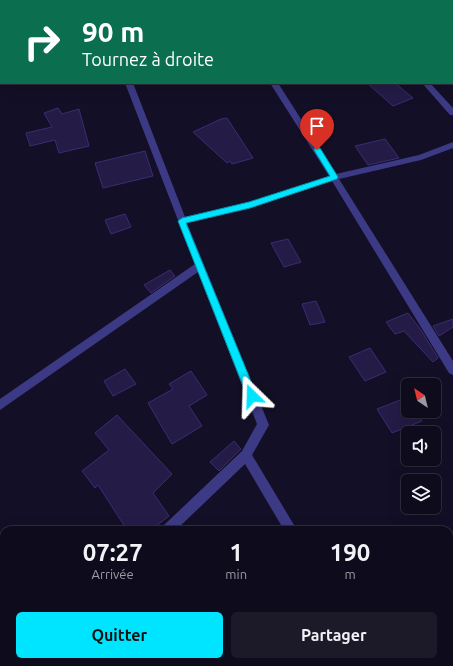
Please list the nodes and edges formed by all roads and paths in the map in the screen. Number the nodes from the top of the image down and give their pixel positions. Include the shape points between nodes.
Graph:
1 (129, 84) edge
2 (275, 84) edge
3 (427, 84) edge
4 (453, 113) edge
5 (453, 145) edge
6 (334, 177) junction
7 (182, 221) junction
8 (200, 266) junction
9 (453, 370) edge
10 (0, 405) edge
11 (246, 455) junction
12 (170, 526) edge
13 (289, 526) edge

1 - 7 street
2 - 6 street
3 - 4 street
5 - 6 street via 421,157
6 - 7 street via 250,205
6 - 9 street
7 - 8 street
8 - 10 street
8 - 11 street via 263,425
11 - 12 street
11 - 13 street

